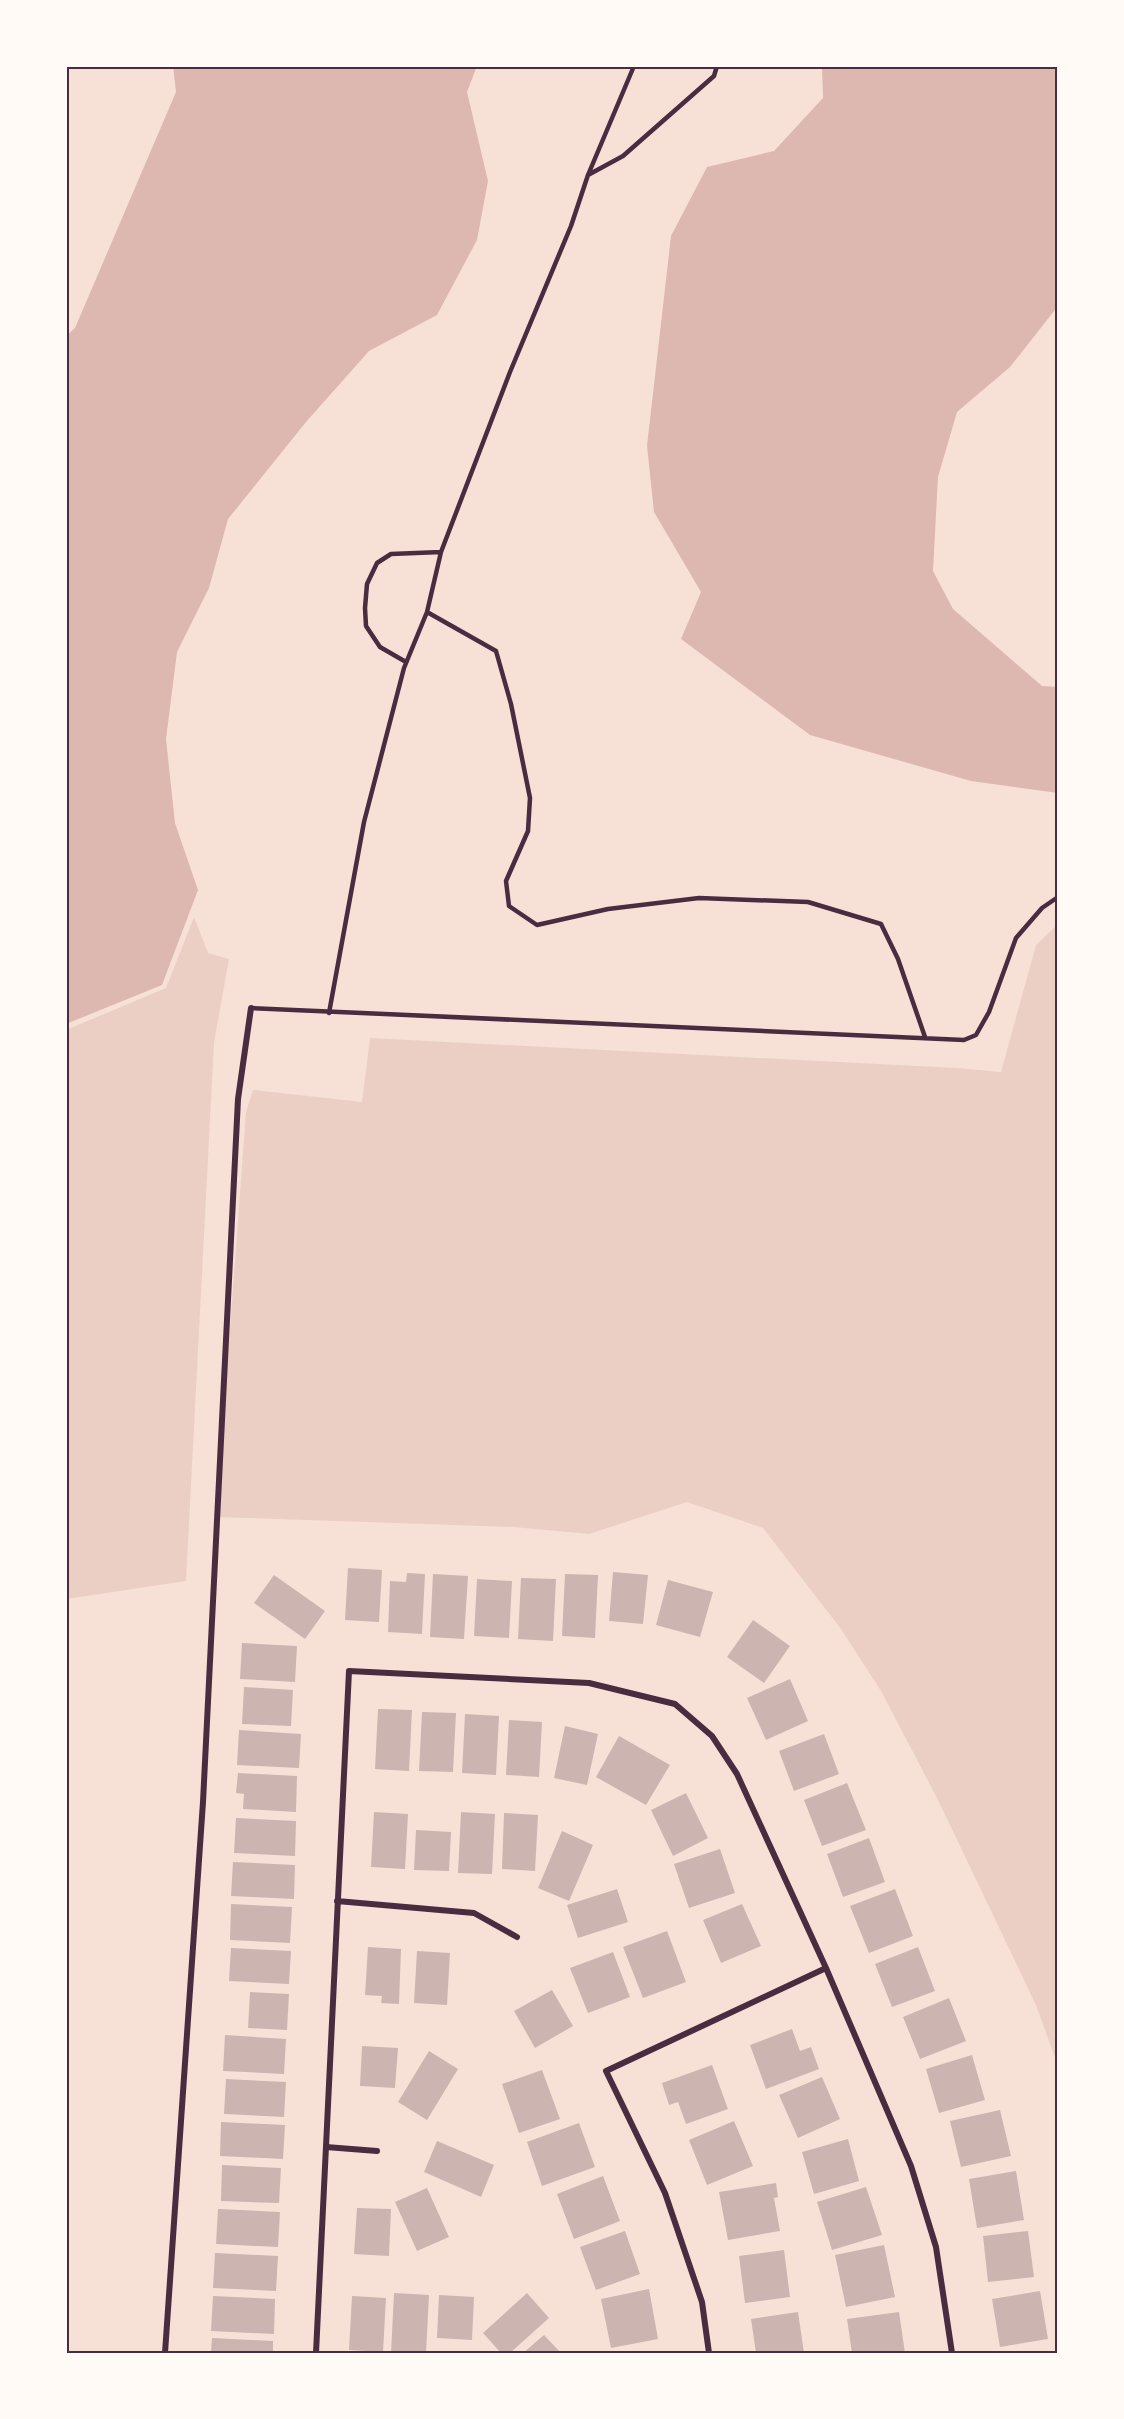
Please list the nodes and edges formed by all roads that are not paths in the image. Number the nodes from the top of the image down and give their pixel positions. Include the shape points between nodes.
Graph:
1 (634, 66) edge
2 (717, 66) edge
3 (588, 175) junction
4 (441, 552) junction
5 (427, 612) junction
6 (406, 662) junction
7 (1058, 897) edge
8 (251, 1008) joint
9 (329, 1013) junction
10 (925, 1037) junction
11 (338, 1901) junction
12 (517, 1937) dead end
13 (826, 1968) junction
14 (326, 2147) junction
15 (377, 2151) dead end
16 (165, 2353) edge
17 (316, 2353) edge
18 (709, 2353) edge
19 (952, 2353) edge

1 - 3 lane
2 - 3 lane via 714,76 623,156
3 - 4 lane
4 - 5 lane
4 - 6 lane via 391,554 377,563 367,584 366,626 380,647
5 - 6 lane
5 - 10 lane via 496,651 502,672 530,798 528,831 506,881 508,906 537,925 608,909 699,898 808,902 850,913 881,924 898,959
6 - 9 lane via 364,822
7 - 10 lane via 1042,908 1016,938 989,1012 976,1035 964,1040
8 - 9 lane
8 - 16 street via 238,1099 203,1802
9 - 10 lane
11 - 12 street via 474,1913
11 - 13 street via 349,1671 589,1683 675,1704 712,1736 737,1774
11 - 14 street
13 - 18 street via 606,2071 665,2193 702,2302
13 - 19 street via 911,2166 936,2247
14 - 15 street
14 - 17 street

